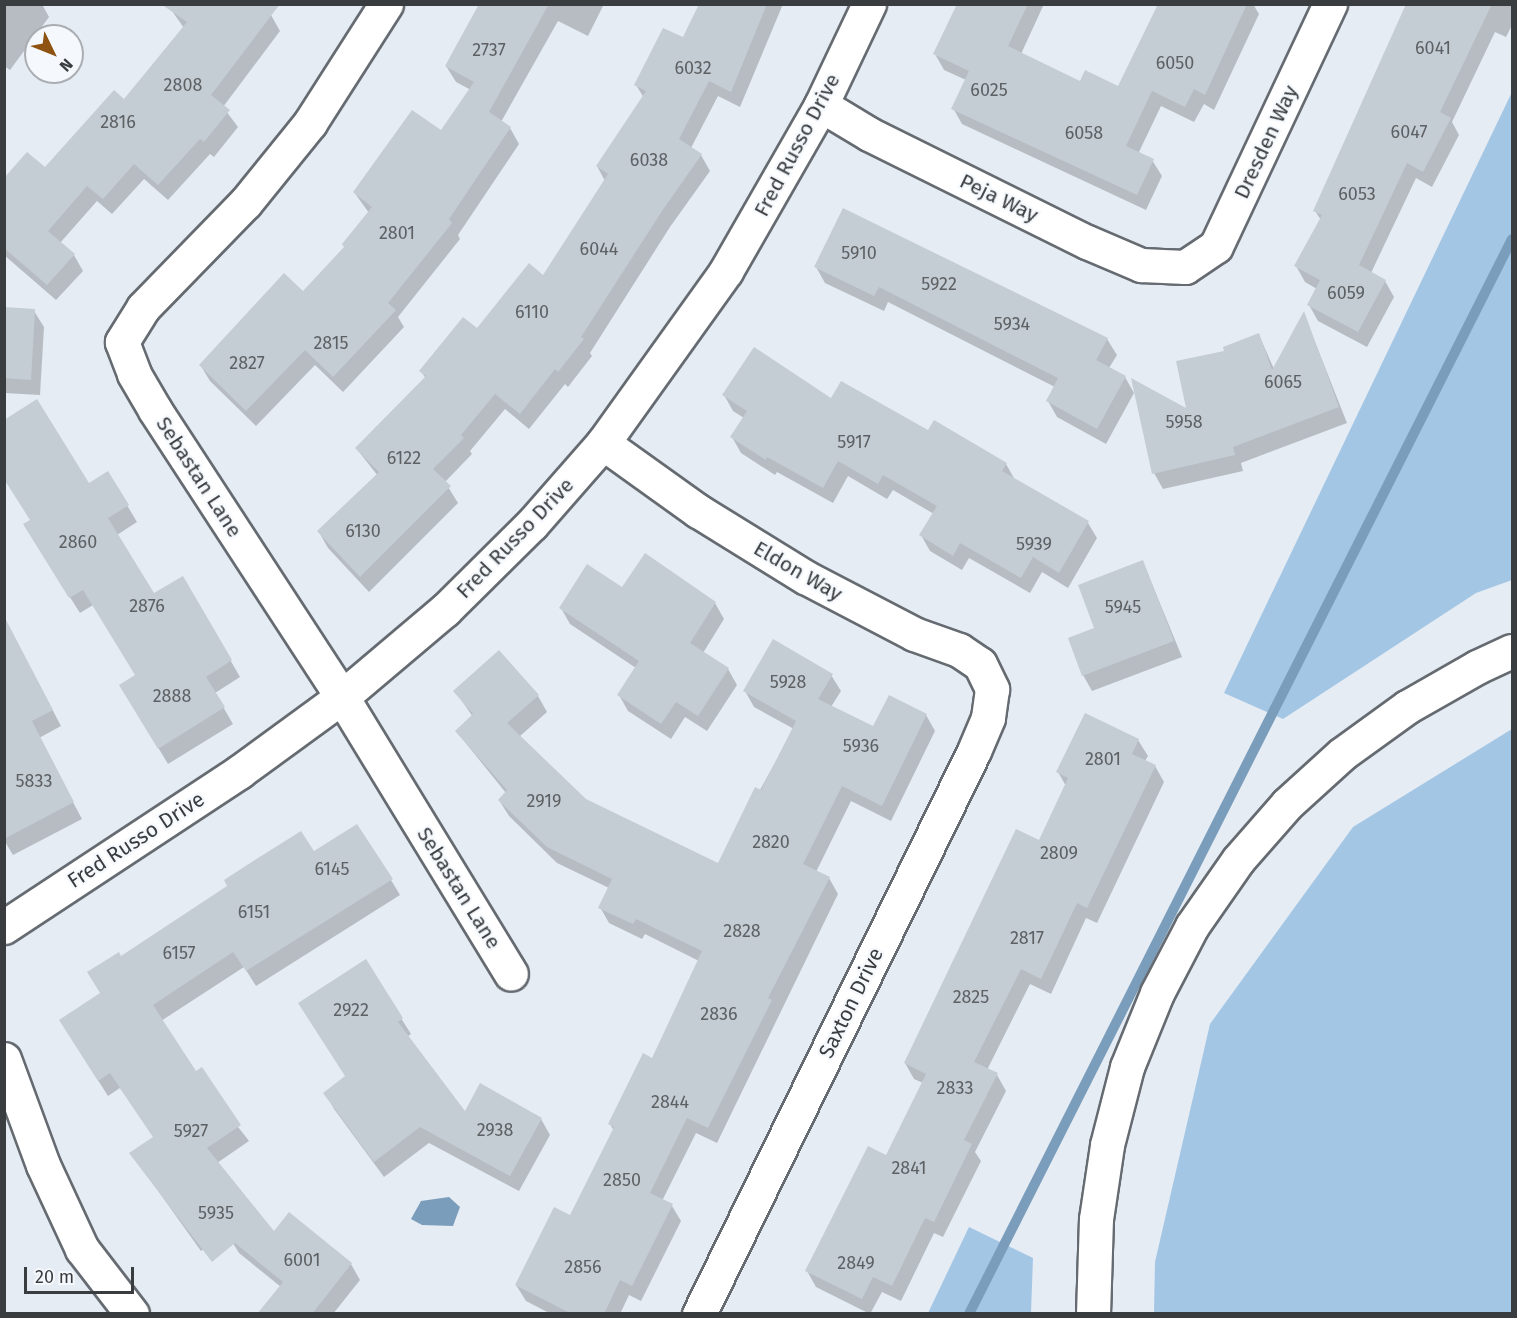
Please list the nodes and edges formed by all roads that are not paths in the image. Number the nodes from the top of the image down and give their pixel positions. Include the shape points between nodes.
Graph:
1 (386, 4) edge
2 (869, 4) edge
3 (1330, 4) edge
4 (821, 105) junction
5 (1185, 267) joint
6 (603, 443) junction
7 (1512, 651) edge
8 (992, 689) joint
9 (342, 697) junction
10 (4, 927) edge
11 (511, 974) dead end
12 (4, 1059) edge
13 (132, 1314) edge
14 (699, 1314) edge
15 (1093, 1314) edge

1 - 9 street, Sebastan Lane via 310,123 246,202 143,308 122,342 134,374 155,410
2 - 4 street, Fred Russo Drive
3 - 5 street, Dresden Way via 1216,246
4 - 5 street, Peja Way via 869,134 1087,242 1141,265
4 - 6 street, Fred Russo Drive via 726,271
6 - 8 street, Eldon Way via 698,511 805,577 914,634 959,650 980,664
6 - 9 street, Fred Russo Drive via 532,524 445,610
7 - 15 street via 1407,707 1342,754 1287,804 1238,860 1192,926 1157,993 1127,1067 1107,1145 1096,1220
8 - 14 street, Saxton Drive via 988,718 974,751
9 - 10 street, Fred Russo Drive via 239,772
9 - 11 street, Sebastan Lane
12 - 13 street via 42,1165 82,1249

